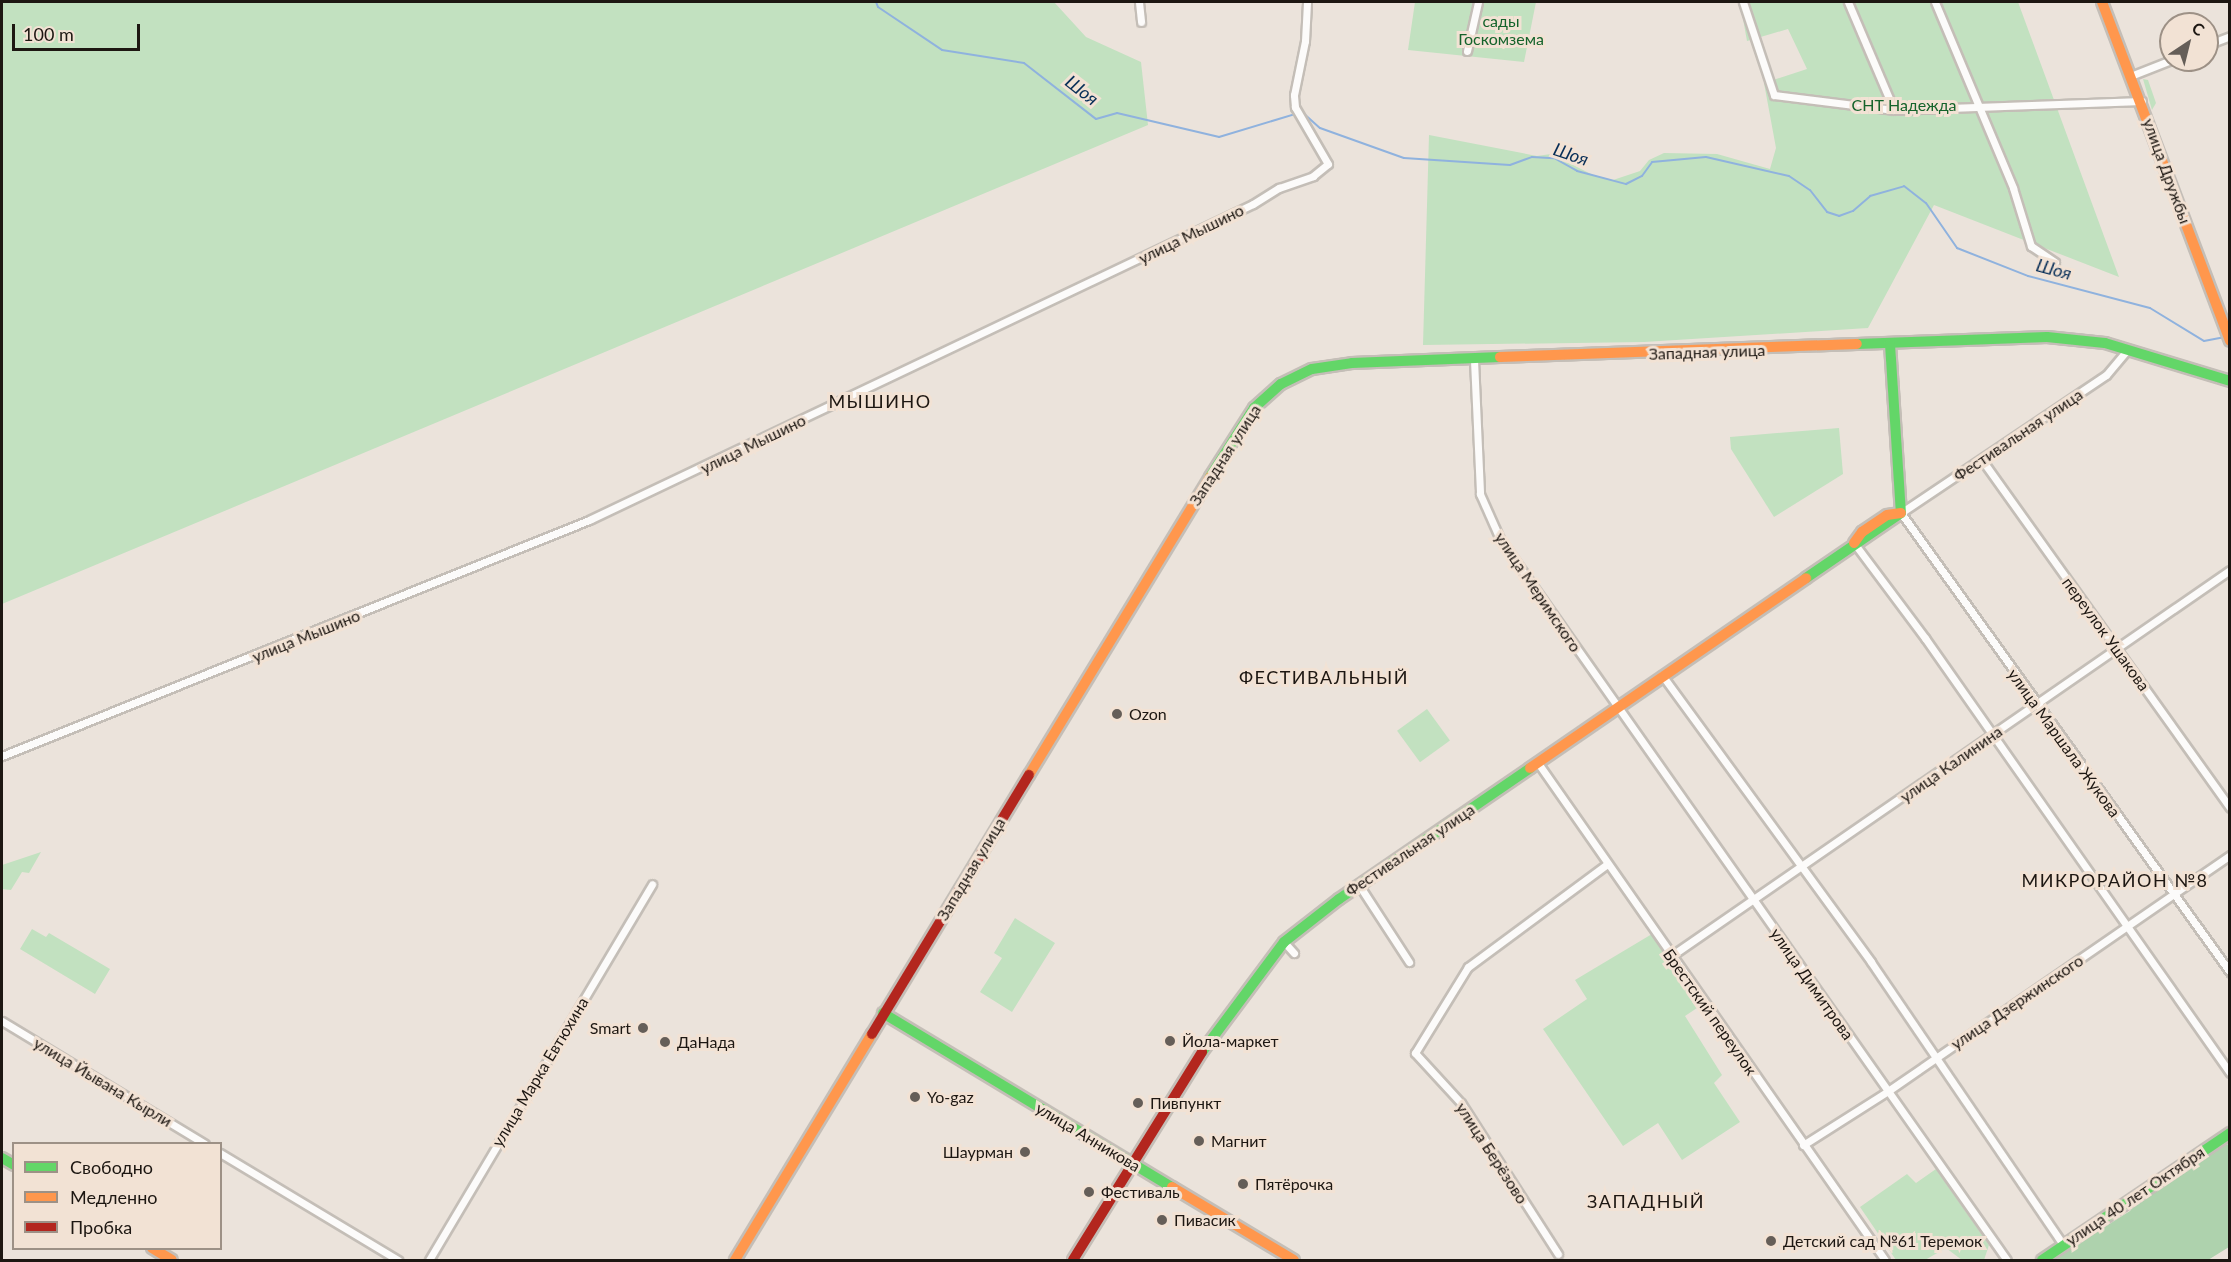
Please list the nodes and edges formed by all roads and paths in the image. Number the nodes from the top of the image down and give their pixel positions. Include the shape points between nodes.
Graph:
1 (1139, 2) edge
2 (1307, 2) edge
3 (1478, 2) edge
4 (1743, 2) edge
5 (1848, 2) edge
6 (1935, 2) edge
7 (2102, 2) edge
8 (1141, 22) dead end
9 (1467, 51) dead end
10 (2159, 65) edge
11 (2133, 75) junction
12 (2142, 101) junction
13 (1981, 108) junction
14 (1894, 110) junction
15 (2055, 262) dead end
16 (2229, 341) edge
17 (1890, 345) junction
18 (2128, 349) junction
19 (1474, 360) junction
20 (2229, 381) edge
21 (1982, 460) junction
22 (1901, 513) junction
23 (1854, 543) junction
24 (2229, 570) edge
25 (2115, 649) junction
26 (1662, 675) junction
27 (2035, 704) junction
28 (1618, 708) junction
29 (1993, 734) junction
30 (2, 756) edge
31 (1538, 763) junction
32 (2229, 808) edge
33 (2229, 855) edge
34 (1606, 865) junction
35 (1802, 869) junction
36 (652, 884) dead end
37 (1359, 885) junction
38 (2175, 894) junction
39 (1754, 901) junction
40 (2127, 926) junction
41 (1284, 942) junction
42 (1294, 953) dead end
43 (1671, 956) junction
44 (1409, 962) dead end
45 (2229, 972) edge
46 (883, 1014) junction
47 (2, 1021) edge
48 (1935, 1058) junction
49 (2229, 1073) edge
50 (1888, 1091) junction
51 (2229, 1133) edge
52 (203, 1142) edge
53 (1803, 1145) junction
54 (222, 1154) edge
55 (1131, 1163) junction
56 (2063, 1245) junction
57 (155, 1250) edge
58 (1558, 1254) dead end
59 (172, 1260) edge
60 (398, 1260) edge
61 (429, 1260) edge
62 (735, 1260) edge
63 (1073, 1260) edge
64 (1294, 1260) edge
65 (1885, 1260) edge
66 (2007, 1260) edge
67 (2042, 1260) edge

1 - 8 street
2 - 30 street, улица Мышино via 1305,41 1294,95 1295,107 1328,165 1313,176 1279,188 1243,209 590,520
3 - 9 street
4 - 14 street via 1774,95
5 - 14 street
6 - 13 street
7 - 11 main road, улица Дружбы
10 - 11 street
11 - 12 main road, улица Дружбы
12 - 13 street
12 - 16 main road, улица Дружбы
13 - 14 street
13 - 15 street via 2031,246
17 - 18 main road, Западная улица via 2047,337 2089,340
17 - 19 main road, Западная улица
17 - 22 main road
18 - 20 main road, Западная улица
18 - 21 street, Фестивальная улица via 2106,375
19 - 28 street, улица Меримского via 1480,494 1491,523
19 - 46 main road, Западная улица via 1352,363 1312,369 1281,384 1254,408
21 - 22 street, Фестивальная улица
21 - 25 street, переулок Ушакова
22 - 23 main road, Фестивальная улица via 1887,515 1862,532
22 - 27 street, улица Маршала Жукова
23 - 26 main road, Фестивальная улица
23 - 29 street
24 - 25 street, улица Калинина
25 - 27 street, улица Калинина
25 - 32 street, переулок Ушакова
26 - 28 main road, Фестивальная улица
26 - 35 street
27 - 29 street, улица Калинина
27 - 38 street, улица Маршала Жукова
28 - 31 main road, Фестивальная улица
28 - 39 street, улица Димитрова
29 - 35 street, улица Калинина
29 - 40 street
31 - 34 street, Брестский переулок
31 - 37 main road, Фестивальная улица
33 - 38 street, улица Дзержинского
34 - 43 street, Брестский переулок
34 - 58 street, улица Берёзово via 1468,967 1415,1053 1461,1103
35 - 39 street, улица Калинина
35 - 48 street
36 - 61 street, улица Марка Евтюхина
37 - 41 main road, Фестивальная улица
37 - 44 street
38 - 40 street, улица Дзержинского
38 - 45 street, улица Маршала Жукова
39 - 43 street, улица Калинина
39 - 50 street, улица Димитрова
40 - 48 street, улица Дзержинского
40 - 49 street
41 - 42 street
41 - 55 main road, Фестивальная улица via 1226,1017
43 - 53 street, Брестский переулок
46 - 55 main road, улица Анникова
46 - 62 main road, Западная улица
47 - 52 street, улица Йывана Кырли
48 - 50 street, улица Дзержинского
48 - 56 street
50 - 53 street, улица Дзержинского
50 - 66 street, улица Димитрова
51 - 56 main road, улица 40 лет Октября
53 - 65 street, Брестский переулок
54 - 60 street
55 - 63 main road, Фестивальная улица
55 - 64 main road, улица Анникова
56 - 67 main road, улица 40 лет Октября
57 - 59 main road

